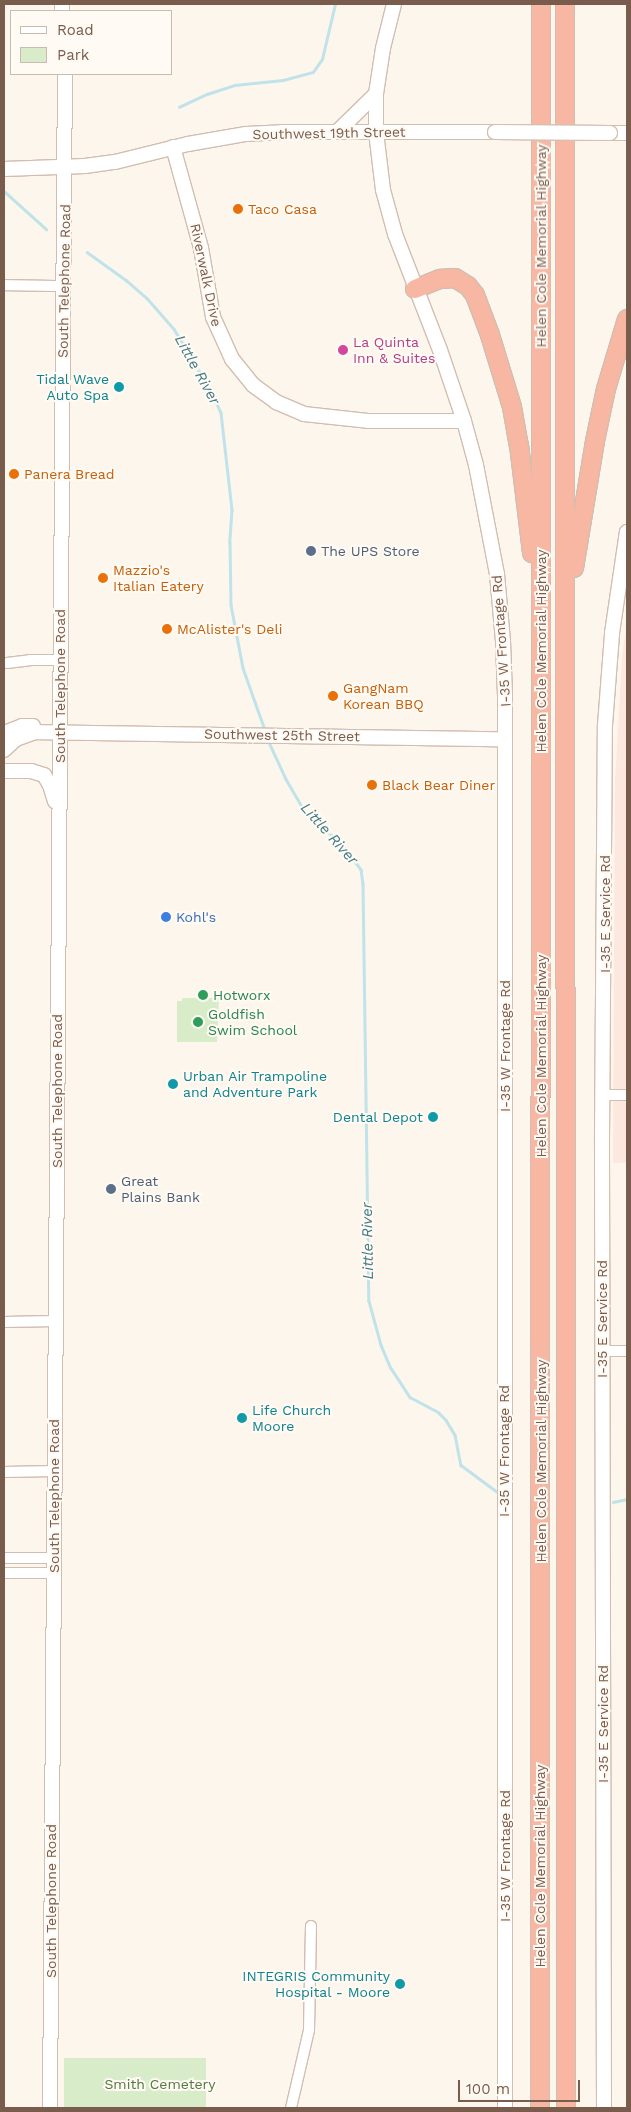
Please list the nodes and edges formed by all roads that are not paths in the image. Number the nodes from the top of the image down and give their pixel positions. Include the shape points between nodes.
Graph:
1 (394, 4) edge
2 (541, 4) edge
3 (565, 4) edge
4 (65, 75) edge
5 (376, 94) junction
6 (337, 132) junction
7 (376, 132) junction
8 (627, 133) edge
9 (173, 147) junction
10 (66, 167) junction
11 (4, 168) edge
12 (4, 285) edge
13 (64, 286) junction
14 (415, 289) junction
15 (627, 319) edge
16 (464, 421) junction
17 (627, 532) edge
18 (541, 610) junction
19 (566, 610) junction
20 (60, 660) junction
21 (6, 663) dead end
22 (60, 732) junction
23 (4, 733) edge
24 (505, 739) junction
25 (4, 750) edge
26 (4, 771) edge
27 (59, 812) junction
28 (603, 1094) junction
29 (627, 1095) edge
30 (56, 1321) junction
31 (4, 1322) edge
32 (602, 1351) junction
33 (627, 1351) edge
34 (55, 1471) junction
35 (4, 1472) edge
36 (4, 1558) edge
37 (54, 1558) junction
38 (4, 1573) edge
39 (54, 1574) junction
40 (311, 1926) dead end
41 (50, 2108) edge
42 (291, 2108) edge
43 (505, 2108) edge
44 (540, 2108) edge
45 (566, 2108) edge
46 (604, 2108) edge

1 - 5 street, I-35 W Frontage Rd
2 - 18 highway, Helen Cole Memorial Highway
3 - 19 highway, Helen Cole Memorial Highway
4 - 10 street, South Telephone Road
5 - 6 street
5 - 7 street, I-35 W Frontage Rd
6 - 7 street, Southwest 19th Street
6 - 9 street, Southwest 19th Street via 246,134
7 - 8 street, Southwest 19th Street, bridge
7 - 14 street, I-35 W Frontage Rd via 385,201
9 - 10 street, Southwest 19th Street via 123,161
9 - 16 street, Riverwalk Drive via 201,248 213,317 232,359 252,385 276,402 304,414 368,421
10 - 11 street, Southwest 19th Street
10 - 13 street, South Telephone Road
12 - 13 street
13 - 20 street, South Telephone Road
14 - 16 street, I-35 W Frontage Rd
14 - 18 highway via 440,278 455,278 468,286 479,306 512,407
15 - 19 highway via 594,441
16 - 24 street, I-35 W Frontage Rd via 497,574
17 - 28 street, I-35 E Service Rd via 612,633 606,708
18 - 44 highway, Helen Cole Memorial Highway
19 - 45 highway, Helen Cole Memorial Highway
20 - 21 street
20 - 22 street, South Telephone Road
22 - 23 street via 45,726 22,726
22 - 24 street, Southwest 25th Street
22 - 25 street via 28,734 16,738
22 - 27 street, South Telephone Road
24 - 43 street, I-35 W Frontage Rd
26 - 27 street via 30,771 44,775
27 - 30 street, South Telephone Road
28 - 29 street
28 - 32 street, I-35 E Service Rd
30 - 31 street
30 - 34 street, South Telephone Road
32 - 33 street
32 - 46 street, I-35 E Service Rd
34 - 35 street
34 - 37 street, South Telephone Road
36 - 37 street
37 - 39 street, South Telephone Road
38 - 39 street
39 - 41 street, South Telephone Road
40 - 42 street via 309,2030

